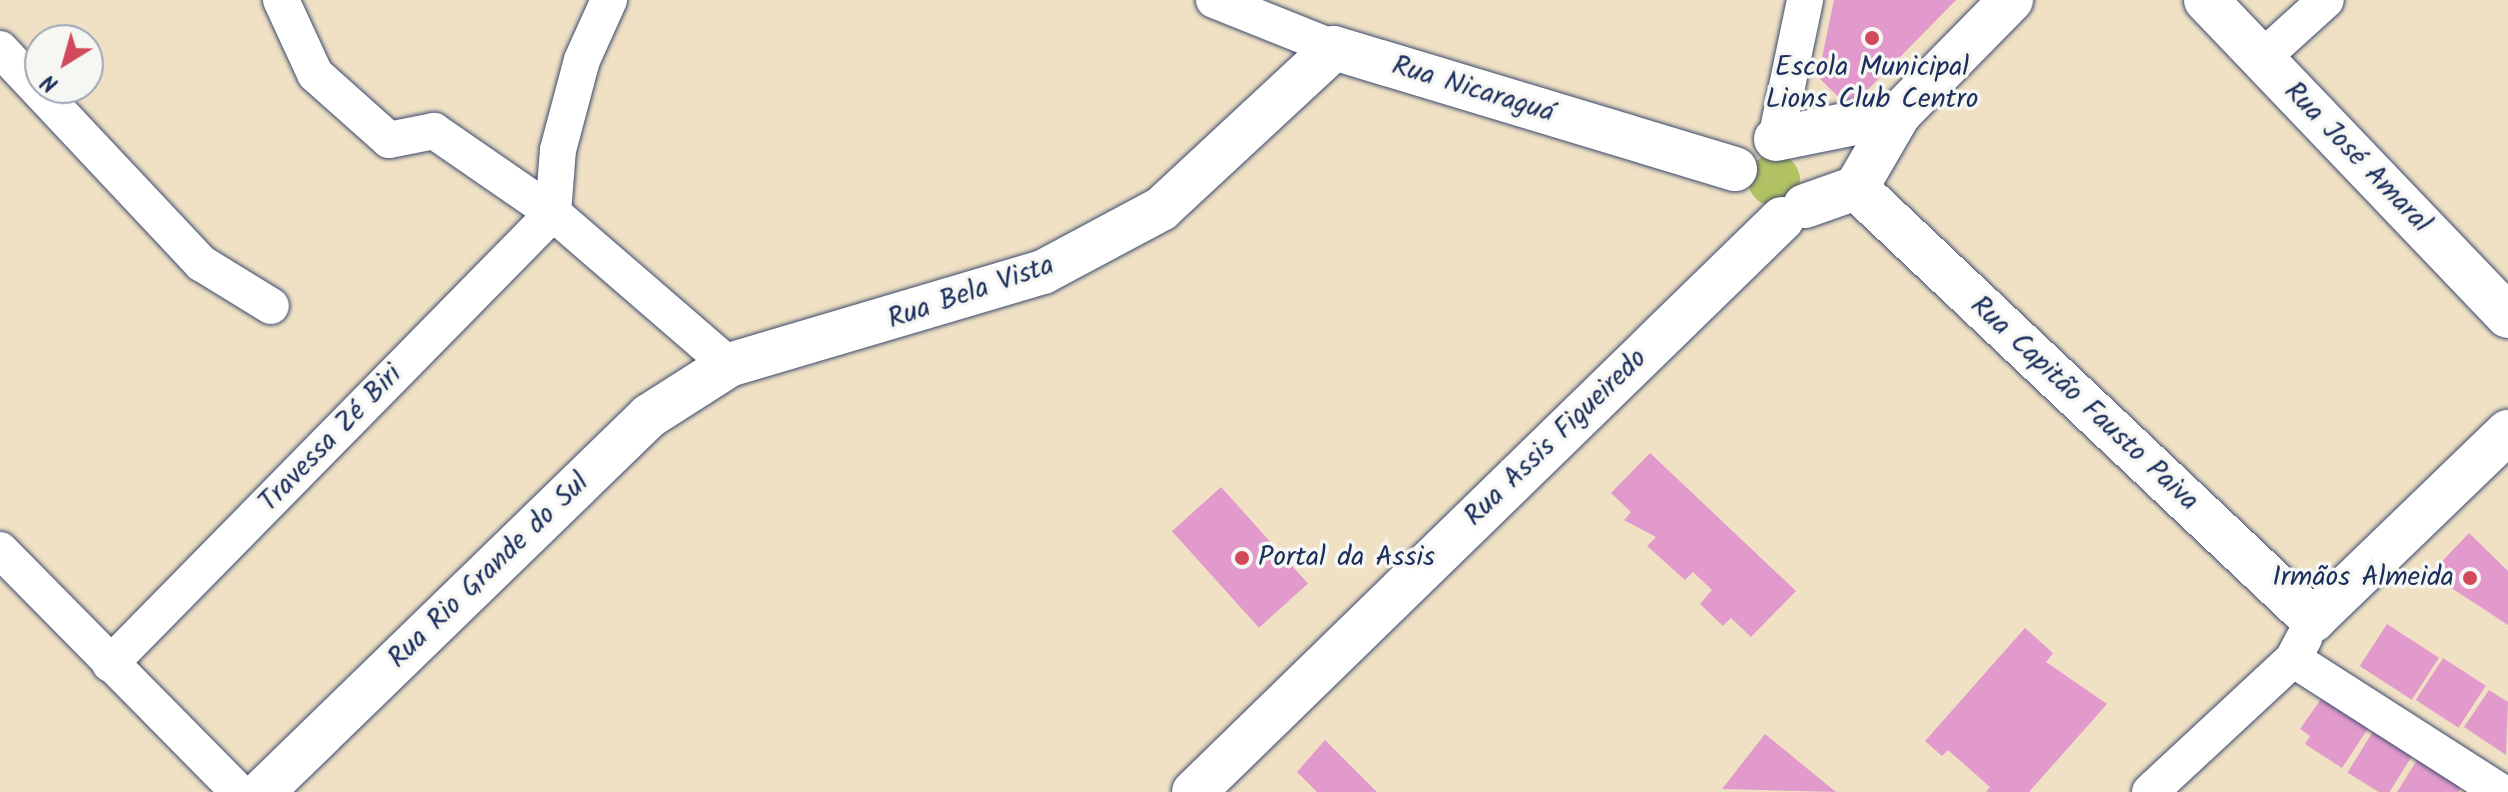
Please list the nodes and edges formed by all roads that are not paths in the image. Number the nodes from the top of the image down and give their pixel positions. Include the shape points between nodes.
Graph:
1 (281, 0) edge
2 (609, 0) edge
3 (1214, 0) edge
4 (1805, 0) edge
5 (2011, 0) edge
6 (2206, 0) edge
7 (2326, 0) edge
8 (1334, 48) junction
9 (0, 49) edge
10 (2262, 58) junction
11 (1899, 114) junction
12 (1776, 139) junction
13 (1735, 169) junction
14 (1856, 188) junction
15 (1794, 212) junction
16 (553, 213) junction
17 (271, 306) dead end
18 (2508, 316) edge
19 (729, 365) junction
20 (2508, 432) edge
21 (0, 550) edge
22 (2313, 620) junction
23 (2293, 659) junction
24 (110, 664) junction
25 (239, 792) edge
26 (262, 792) edge
27 (1194, 792) edge
28 (2150, 792) edge
29 (2501, 792) edge

1 - 16 street via 315,74 389,140 434,131
2 - 16 street via 582,60 558,150
3 - 8 street, Rua Nicaraguá
4 - 12 street
5 - 11 street
6 - 10 street, Rua José Amaral
7 - 10 street
8 - 13 street, Rua Nicaraguá
8 - 19 street, Rua Bela Vista via 1161,209 1043,272
9 - 17 street via 201,263
10 - 18 street, Rua José Amaral
11 - 12 street
11 - 14 street
12 - 13 street via 1750,147
12 - 15 street via 1800,148 1814,169
13 - 15 street via 1741,202 1759,217
14 - 15 street
14 - 22 street, Rua Capitão Fausto Paiva
15 - 27 street, Rua Assis Figueiredo
16 - 19 street
16 - 24 street, Travessa Zé Biri
19 - 26 street, Rua Rio Grande do Sul via 649,416
20 - 22 street
21 - 24 street
22 - 23 street
23 - 28 street
23 - 29 street
24 - 25 street

